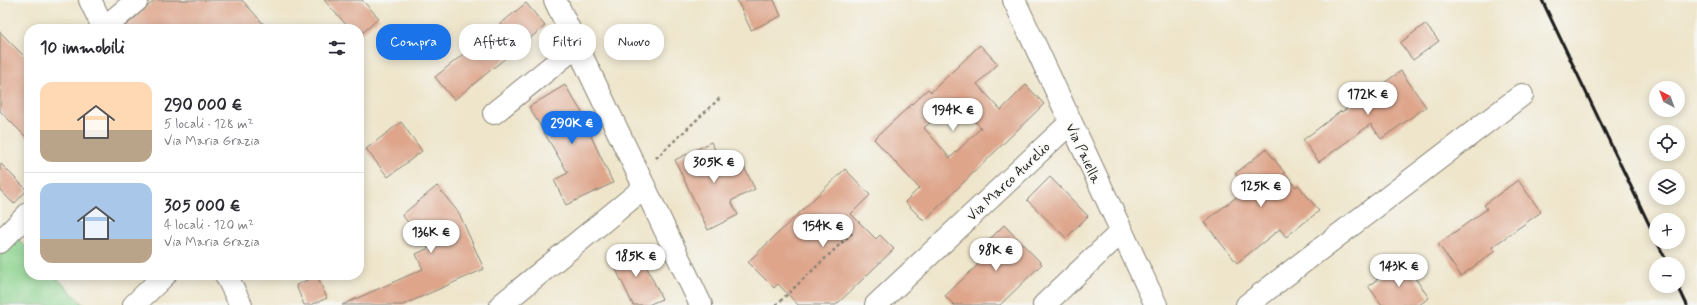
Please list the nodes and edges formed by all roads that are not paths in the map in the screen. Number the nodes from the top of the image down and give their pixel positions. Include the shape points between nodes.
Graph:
1 (90, 0) edge
2 (137, 0) edge
3 (555, 0) edge
4 (1014, 0) edge
5 (102, 24) edge
6 (109, 24) edge
7 (566, 24) edge
8 (560, 60) edge
9 (584, 60) edge
10 (1522, 95) dead end
11 (494, 113) dead end
12 (1070, 122) junction
13 (642, 181) junction
14 (24, 218) edge
15 (1121, 232) junction
16 (0, 242) edge
17 (160, 280) edge
18 (228, 280) edge
19 (134, 305) edge
20 (241, 305) edge
21 (502, 305) edge
22 (701, 305) edge
23 (876, 305) edge
24 (1044, 305) edge
25 (1156, 305) edge
26 (1247, 305) edge

1 - 5 street
2 - 6 street
3 - 7 street
4 - 12 street, Via Paiella
8 - 11 street
9 - 13 street
10 - 26 street
12 - 15 street, Via Paiella
12 - 23 street, Via Marco Aurelio
13 - 21 street
13 - 22 street
14 - 16 street
15 - 24 street
15 - 25 street, Via Paiella
17 - 19 street
18 - 20 street

